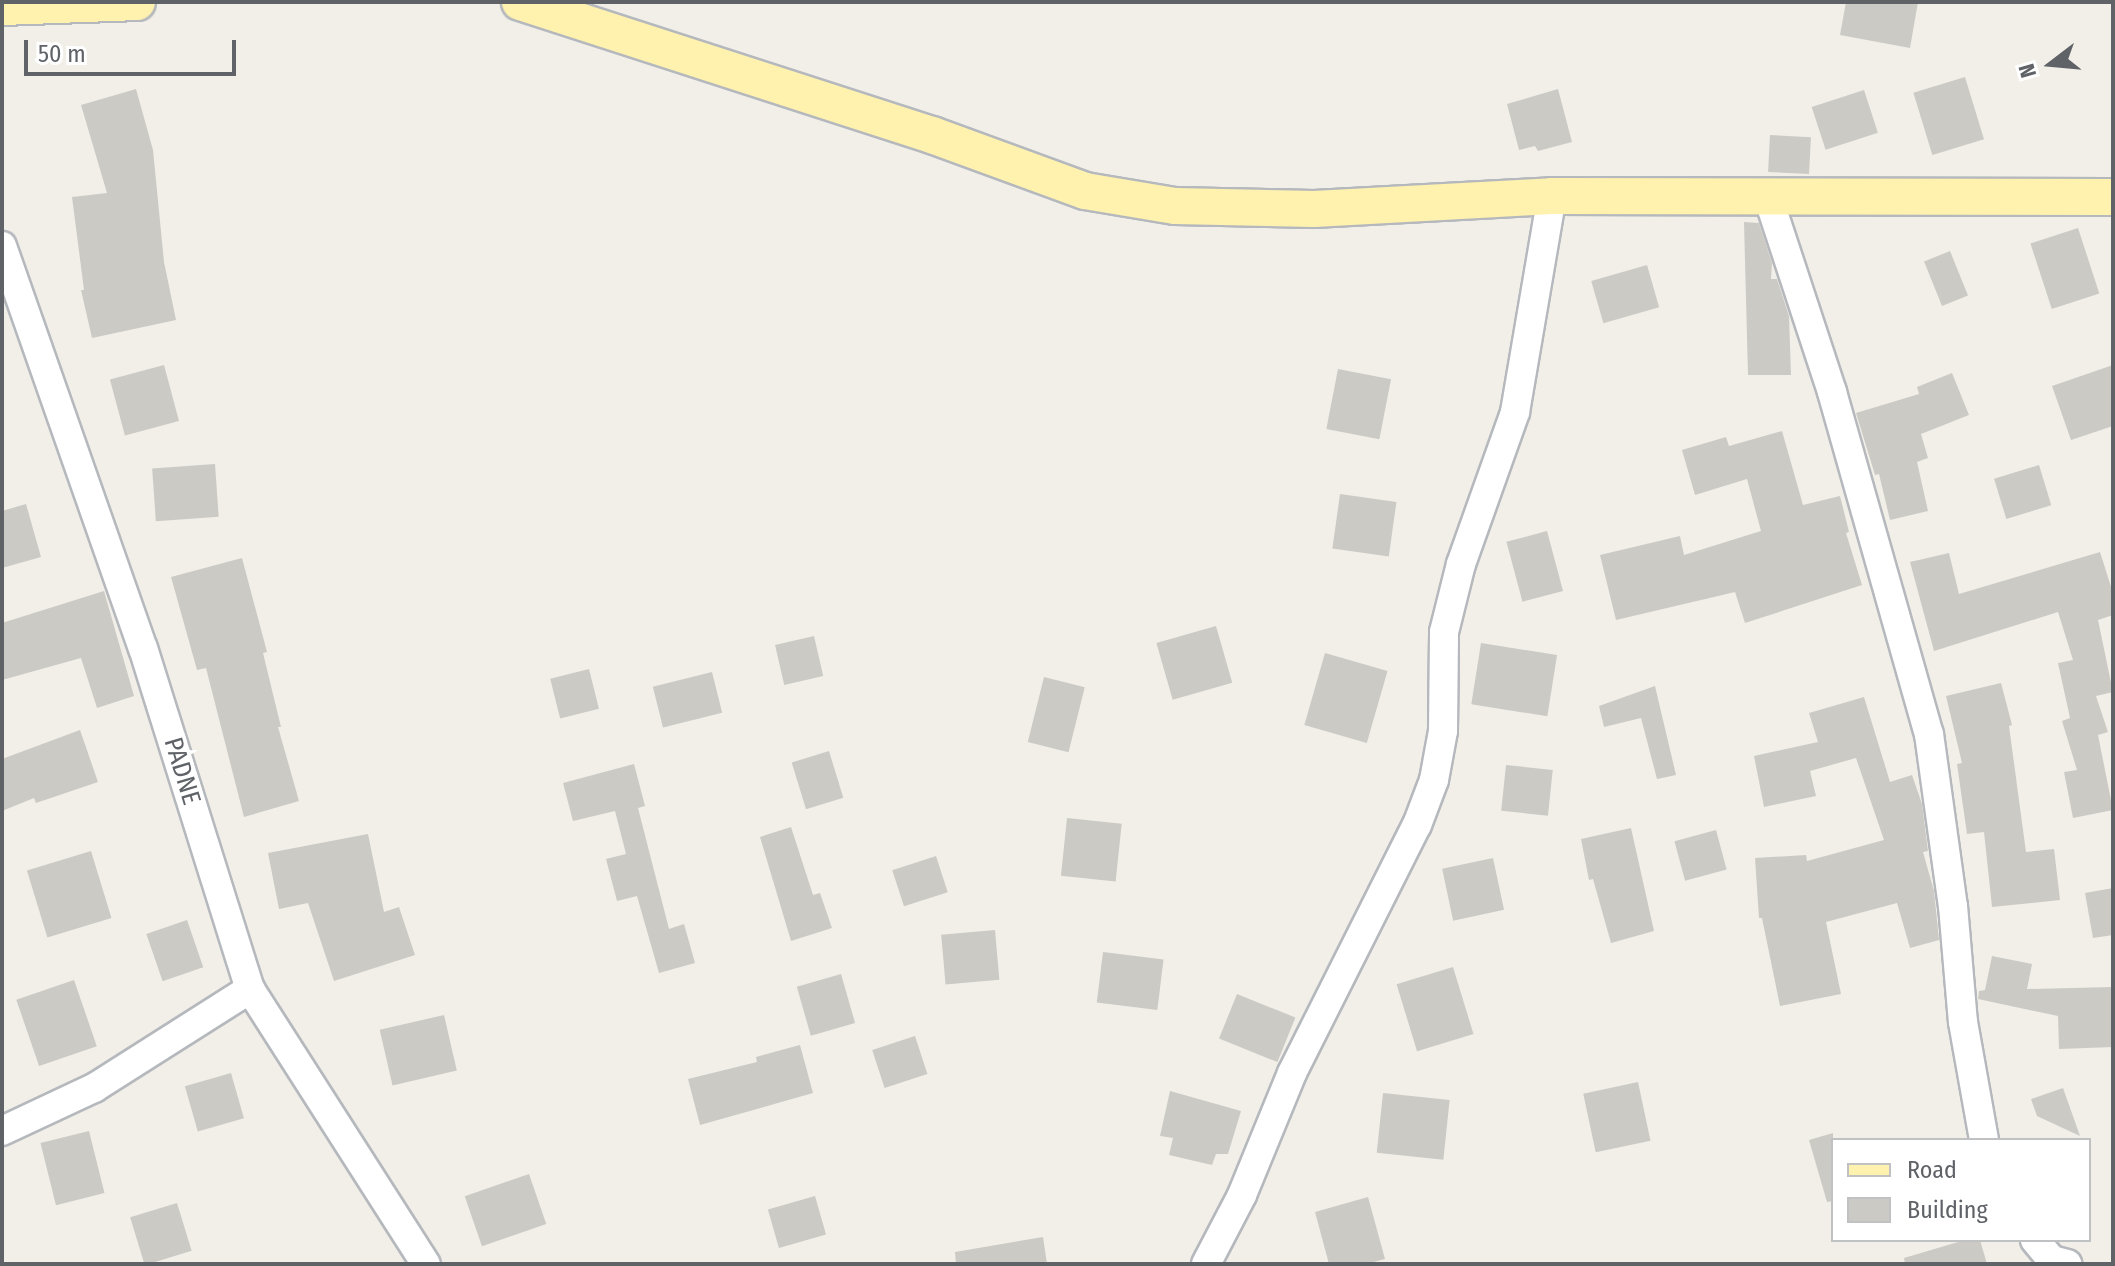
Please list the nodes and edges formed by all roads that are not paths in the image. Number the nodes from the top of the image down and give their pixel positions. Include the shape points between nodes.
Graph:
1 (137, 2) edge
2 (520, 2) edge
3 (2, 7) edge
4 (1552, 196) junction
5 (1768, 197) junction
6 (2113, 197) edge
7 (2, 246) edge
8 (250, 989) junction
9 (2, 1131) edge
10 (1984, 1138) edge
11 (2037, 1242) edge
12 (426, 1264) edge
13 (1206, 1264) edge
14 (2067, 1264) edge

1 - 3 main road
2 - 4 main road via 932,135 1085,191 1175,206 1314,209
4 - 5 main road
4 - 13 street via 1515,412 1461,564 1444,632 1443,731 1434,780
5 - 6 main road
5 - 10 street via 1832,392 1929,734 1963,1022
7 - 8 street, PADNE via 143,648
8 - 9 street via 94,1088
8 - 12 street, PADNE
11 - 14 street via 2052,1260

